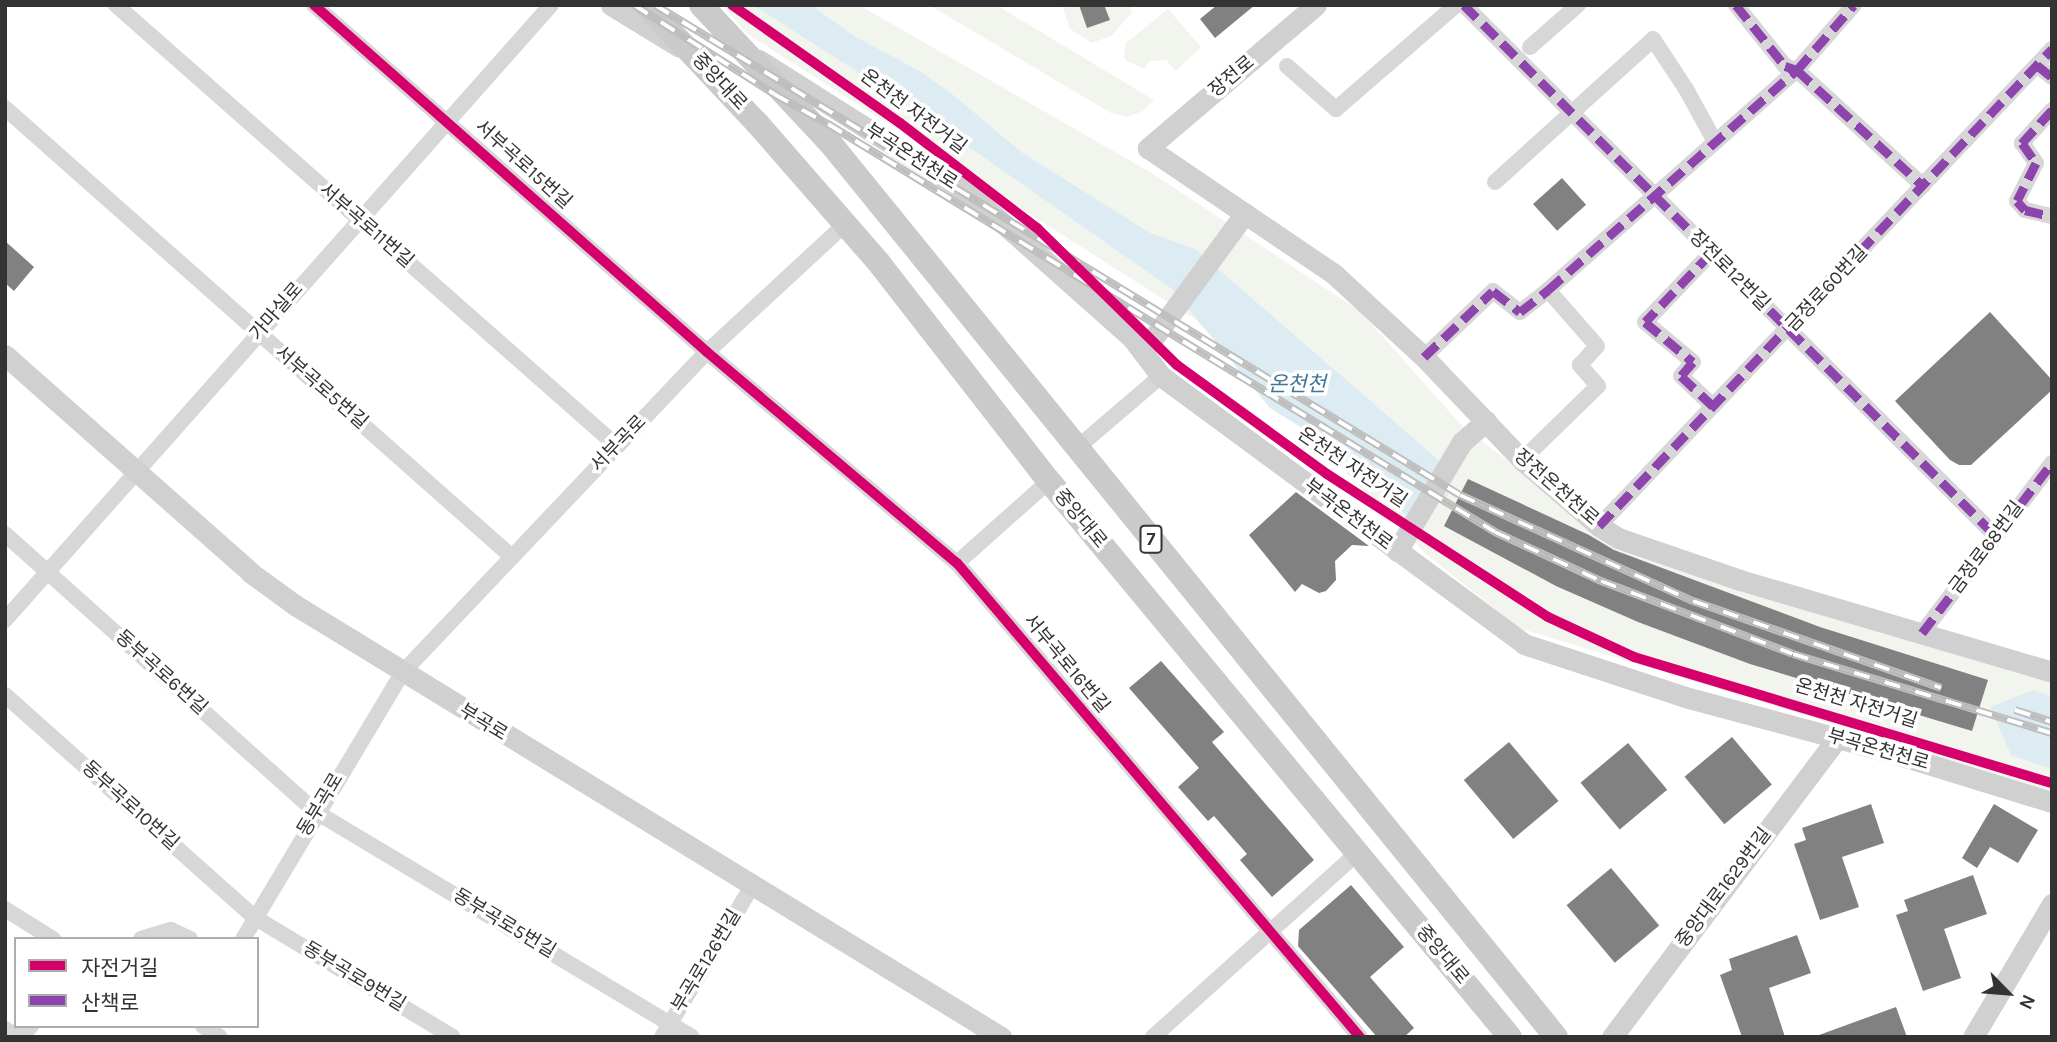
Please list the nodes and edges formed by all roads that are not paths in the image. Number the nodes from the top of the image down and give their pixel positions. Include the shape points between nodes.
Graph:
1 (116, 5) edge
2 (314, 5) edge
3 (551, 5) edge
4 (611, 5) edge
5 (646, 5) edge
6 (701, 5) edge
7 (1316, 5) edge
8 (1456, 5) edge
9 (1465, 5) edge
10 (1578, 5) edge
11 (1736, 5) edge
12 (1854, 5) edge
13 (1530, 47) dead end
14 (741, 48) junction
15 (2052, 49) edge
16 (699, 59) junction
17 (2037, 65) junction
18 (1287, 66) dead end
19 (1797, 70) junction
20 (2052, 77) edge
21 (5, 108) edge
22 (2052, 110) edge
23 (1571, 113) junction
24 (447, 121) junction
25 (1714, 140) junction
26 (1147, 148) joint
27 (1495, 182) dead end
28 (1923, 186) junction
29 (1652, 195) junction
30 (2052, 216) edge
31 (359, 220) junction
32 (1239, 221) junction
33 (845, 224) junction
34 (1711, 253) junction
35 (1548, 290) junction
36 (1788, 330) junction
37 (258, 333) junction
38 (1147, 347) junction
39 (707, 352) junction
40 (5, 355) edge
41 (1424, 357) junction
42 (1161, 376) junction
43 (1713, 406) junction
44 (1486, 421) junction
45 (618, 446) junction
46 (1077, 448) junction
47 (1522, 460) junction
48 (2052, 463) edge
49 (137, 472) junction
50 (1049, 481) junction
51 (1599, 526) junction
52 (5, 534) edge
53 (1996, 536) junction
54 (1401, 545) junction
55 (512, 556) junction
56 (957, 563) junction
57 (48, 572) junction
58 (5, 620) edge
59 (1922, 633) junction
60 (2052, 672) edge
61 (402, 673) junction
62 (5, 695) edge
63 (1837, 738) junction
64 (2052, 802) edge
65 (316, 812) junction
66 (1357, 853) junction
67 (752, 886) junction
68 (2052, 904) edge
69 (5, 909) edge
70 (254, 917) junction
71 (1271, 932) junction
72 (50, 937) edge
73 (148, 937) edge
74 (186, 937) edge
75 (244, 937) edge
76 (5, 1029) edge
77 (666, 1030) edge
78 (19, 1037) edge
79 (453, 1037) edge
80 (692, 1037) edge
81 (1001, 1037) edge
82 (1153, 1037) edge
83 (1360, 1037) edge
84 (1510, 1037) edge
85 (1556, 1037) edge
86 (1612, 1037) edge
87 (1973, 1037) edge

1 - 31 street, 서부곡로11번길
2 - 24 street, 서부곡로15번길
3 - 24 street, 가마실로
4 - 16 main road
5 - 16 main road, 중앙대로 / 7
6 - 14 main road, 중앙대로 / 7
7 - 26 main road, 장전로
8 - 18 street via 1336,109
9 - 23 street, 장전로12번길
10 - 13 street
11 - 19 street via 1785,66
12 - 19 street
14 - 38 main road, 부곡온천천로 via 970,194
14 - 46 main road, 중앙대로 / 7 via 831,144
15 - 17 street, 금정로60번길
16 - 33 main road, 중앙대로 / 7
17 - 20 street
17 - 28 street, 금정로60번길
19 - 25 street
19 - 28 street
21 - 37 street, 서부곡로5번길
22 - 30 street via 2022,143 2036,163 2017,201 2025,210
23 - 25 street via 1653,39
23 - 27 street
23 - 29 street, 장전로12번길
24 - 31 street, 가마실로
24 - 39 street, 서부곡로15번길
25 - 29 street
26 - 32 main road, 장전온천천로
28 - 36 street, 금정로60번길
29 - 34 street, 장전로12번길
29 - 35 street
31 - 37 street, 가마실로
31 - 45 street, 서부곡로11번길
32 - 38 main road
32 - 41 main road, 장전온천천로 via 1334,274
33 - 39 street, 서부곡로
33 - 50 main road, 중앙대로 / 7
34 - 36 street, 장전로12번길
34 - 43 street via 1645,322 1693,362 1681,376
35 - 41 street via 1520,312 1493,291
35 - 47 street via 1597,346 1580,365 1598,386
36 - 43 street, 금정로60번길
36 - 53 street, 장전로12번길
37 - 49 street, 가마실로
37 - 55 street, 서부곡로5번길
38 - 42 main road, 부곡온천천로
39 - 45 street, 서부곡로
39 - 56 street, 서부곡로16번길
40 - 49 main road, 부곡로
41 - 44 main road, 장전온천천로
42 - 46 street
42 - 54 main road, 부곡온천천로
43 - 51 street, 금정로60번길
44 - 47 main road, 장전온천천로
44 - 54 main road via 1462,442
45 - 55 street, 서부곡로
46 - 85 main road, 중앙대로 / 7
47 - 51 main road, 장전온천천로
48 - 53 street, 금정로68번길
49 - 57 street, 가마실로
49 - 61 main road, 부곡로 via 251,573
50 - 56 street
50 - 66 main road, 중앙대로 / 7
51 - 59 main road, 장전온천천로 via 1618,538 1740,579
52 - 57 street, 동부곡로6번길
53 - 59 street, 금정로68번길
54 - 63 main road, 부곡온천천로 via 1524,645 1685,697
55 - 61 street, 서부곡로
56 - 71 street, 서부곡로16번길
57 - 58 street, 가마실로
57 - 65 street, 동부곡로6번길
59 - 60 main road, 장전온천천로
61 - 65 street, 동부곡로
61 - 67 main road, 부곡로
62 - 70 street, 동부곡로10번길
63 - 64 main road, 부곡온천천로
63 - 86 main road, 중앙대로1629번길
65 - 70 street, 동부곡로
65 - 77 street, 동부곡로5번길
66 - 71 street
66 - 84 main road, 중앙대로 / 7
67 - 77 street, 부곡로126번길
67 - 81 main road, 부곡로
68 - 87 main road
69 - 72 street
70 - 75 street, 동부곡로
70 - 79 street, 동부곡로9번길
71 - 82 street
71 - 83 street, 서부곡로16번길
73 - 74 street via 171,930
76 - 78 street
77 - 80 street, 동부곡로5번길

